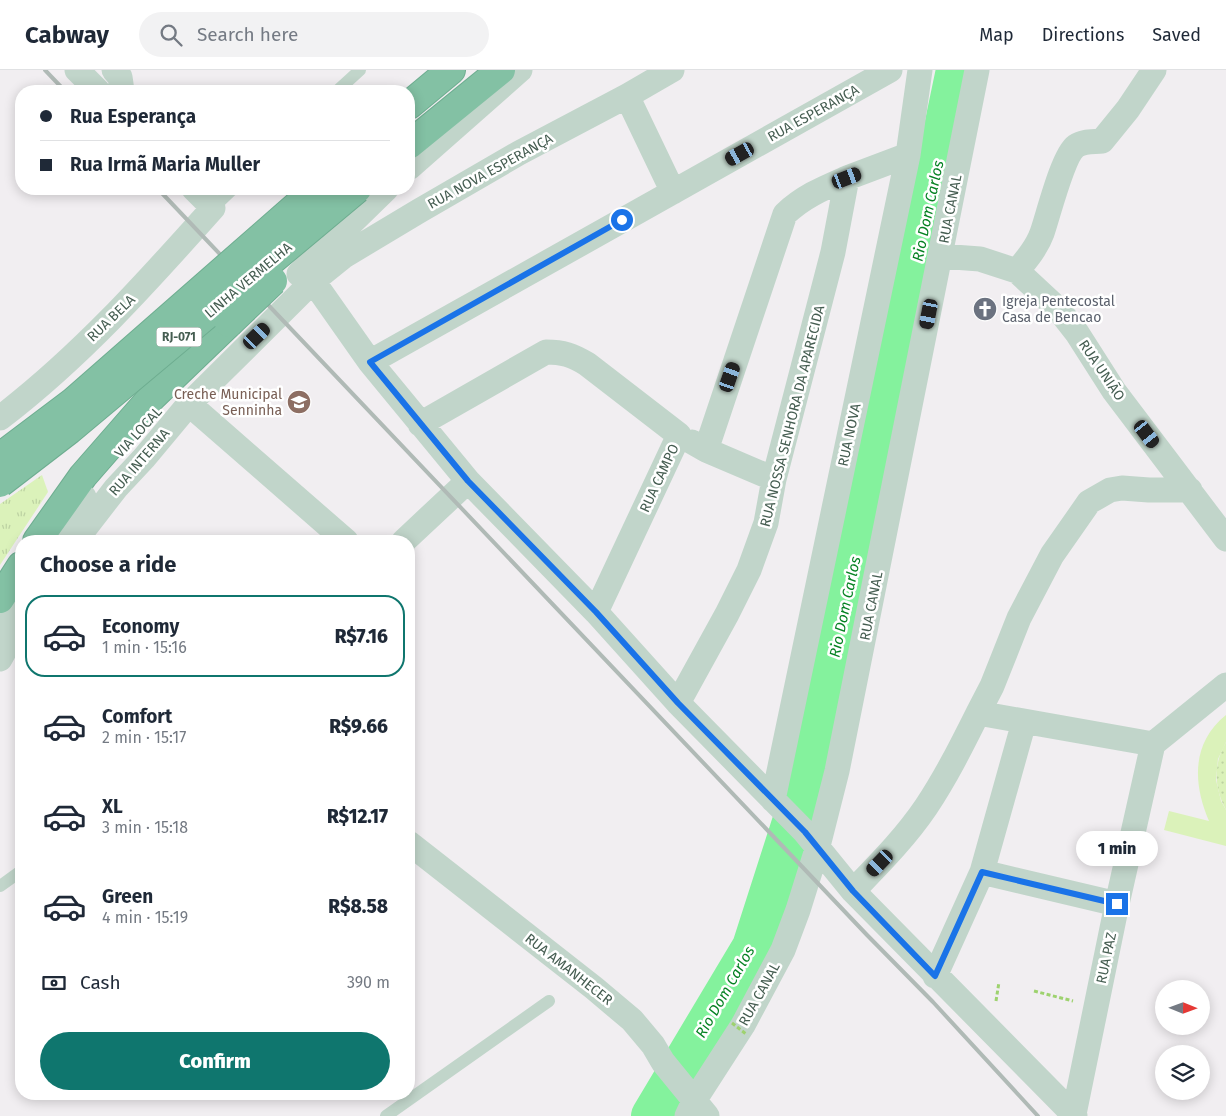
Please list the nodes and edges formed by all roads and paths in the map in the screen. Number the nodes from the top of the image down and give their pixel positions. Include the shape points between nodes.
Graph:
1 (77, 70) edge
2 (114, 70) edge
3 (360, 70) edge
4 (450, 70) edge
5 (501, 70) edge
6 (520, 70) edge
7 (672, 70) edge
8 (890, 70) edge
9 (920, 70) edge
10 (977, 70) edge
11 (1154, 70) edge
12 (92, 85) edge
13 (121, 85) edge
14 (344, 85) edge
15 (627, 96) junction
16 (415, 100) edge
17 (454, 107) junction
18 (415, 140) edge
19 (415, 144) edge
20 (908, 155) junction
21 (415, 163) edge
22 (847, 178) junction
23 (673, 192) junction
24 (200, 195) edge
25 (227, 195) edge
26 (309, 195) edge
27 (350, 195) edge
28 (363, 195) edge
29 (380, 195) edge
30 (213, 208) junction
31 (940, 256) junction
32 (1017, 271) junction
33 (313, 281) junction
34 (370, 362) junction
35 (189, 404) junction
36 (1, 415) edge
37 (420, 424) junction
38 (679, 435) junction
39 (706, 450) junction
40 (0, 457) edge
41 (774, 479) junction
42 (468, 481) junction
43 (0, 483) edge
44 (1190, 490) junction
45 (41, 535) edge
46 (58, 535) edge
47 (80, 535) edge
48 (339, 535) edge
49 (410, 535) edge
50 (1226, 539) edge
51 (15, 575) edge
52 (0, 599) edge
53 (15, 601) edge
54 (596, 612) junction
55 (0, 624) edge
56 (15, 632) edge
57 (0, 659) edge
58 (1226, 685) edge
59 (678, 703) junction
60 (978, 713) junction
61 (1024, 722) junction
62 (1153, 744) junction
63 (779, 806) junction
64 (812, 839) junction
65 (415, 848) edge
66 (982, 872) junction
67 (15, 875) edge
68 (0, 886) edge
69 (853, 891) junction
70 (1117, 904) junction
71 (935, 976) junction
72 (1034, 991) dead end
73 (549, 1001) dead end
74 (1096, 1007) junction
75 (732, 1023) dead end
76 (746, 1034) dead end
77 (415, 1096) edge
78 (409, 1100) edge
79 (693, 1105) edge
80 (1075, 1115) edge
81 (386, 1116) edge

1 - 12 street
2 - 13 street
3 - 14 lane
4 - 16 highway
5 - 17 highway
6 - 21 street
7 - 15 street, RUA NOVA ESPERANÇA
8 - 23 street, RUA ESPERANÇA
9 - 20 street, RUA NOVA
10 - 31 street, RUA CANAL
11 - 32 street via 1102,141 1085,142 1074,147 1042,233 1032,253
15 - 23 street
15 - 33 street, RUA NOVA ESPERANÇA via 419,211 344,256
17 - 18 highway
17 - 19 highway
20 - 22 street
20 - 63 street, RUA NOVA
22 - 39 street via 798,201 786,214
22 - 41 street, RUA NOSSA SENHORA DA APARECIDA via 834,252
23 - 34 street, RUA ESPERANÇA
24 - 30 street
25 - 30 lane
26 - 40 highway, LINHA VERMELHA / RJ-071, bridge via 73,402
27 - 43 highway, LINHA VERMELHA / RJ-071, bridge via 70,430
28 - 45 highway, bridge via 152,397 83,476
29 - 46 street, VIA LOCAL via 180,385 92,484
30 - 36 street, RUA BELA via 136,294 57,370
31 - 32 street, RUA UNIÃO via 980,259
31 - 64 street, RUA CANAL via 839,762
32 - 44 street, RUA UNIÃO via 1059,310 1114,391
33 - 34 street
33 - 35 street, RUA INTERNA
34 - 37 street
35 - 47 street, RUA INTERNA
35 - 48 street
37 - 38 street, RUA CAMPO via 546,352 573,355 588,364
37 - 42 street
38 - 39 street
38 - 54 street, RUA CAMPO
39 - 41 street
41 - 59 street, RUA NOSSA SENHORA DA APARECIDA via 766,523 749,570
42 - 49 street
42 - 54 street
44 - 50 street, RUA UNIÃO
44 - 60 street via 1122,488 1110,490 1090,502 1052,555 1019,618
51 - 52 highway
53 - 55 street
54 - 59 street
56 - 57 street
58 - 62 street
59 - 63 street
60 - 61 street
60 - 69 street via 956,759 926,807 894,849
61 - 62 street
61 - 66 street
62 - 70 street, RUA PAZ
63 - 64 street
64 - 69 street
64 - 79 street, RUA CANAL via 798,910 783,950
65 - 79 street, RUA AMANHECER via 627,1015 644,1032
66 - 70 street
66 - 71 street
67 - 68 lane
69 - 71 street
70 - 74 street, RUA PAZ
71 - 80 street
72 - 74 path
73 - 77 lane
74 - 80 street, RUA PAZ
75 - 76 path, bridge
78 - 81 lane

